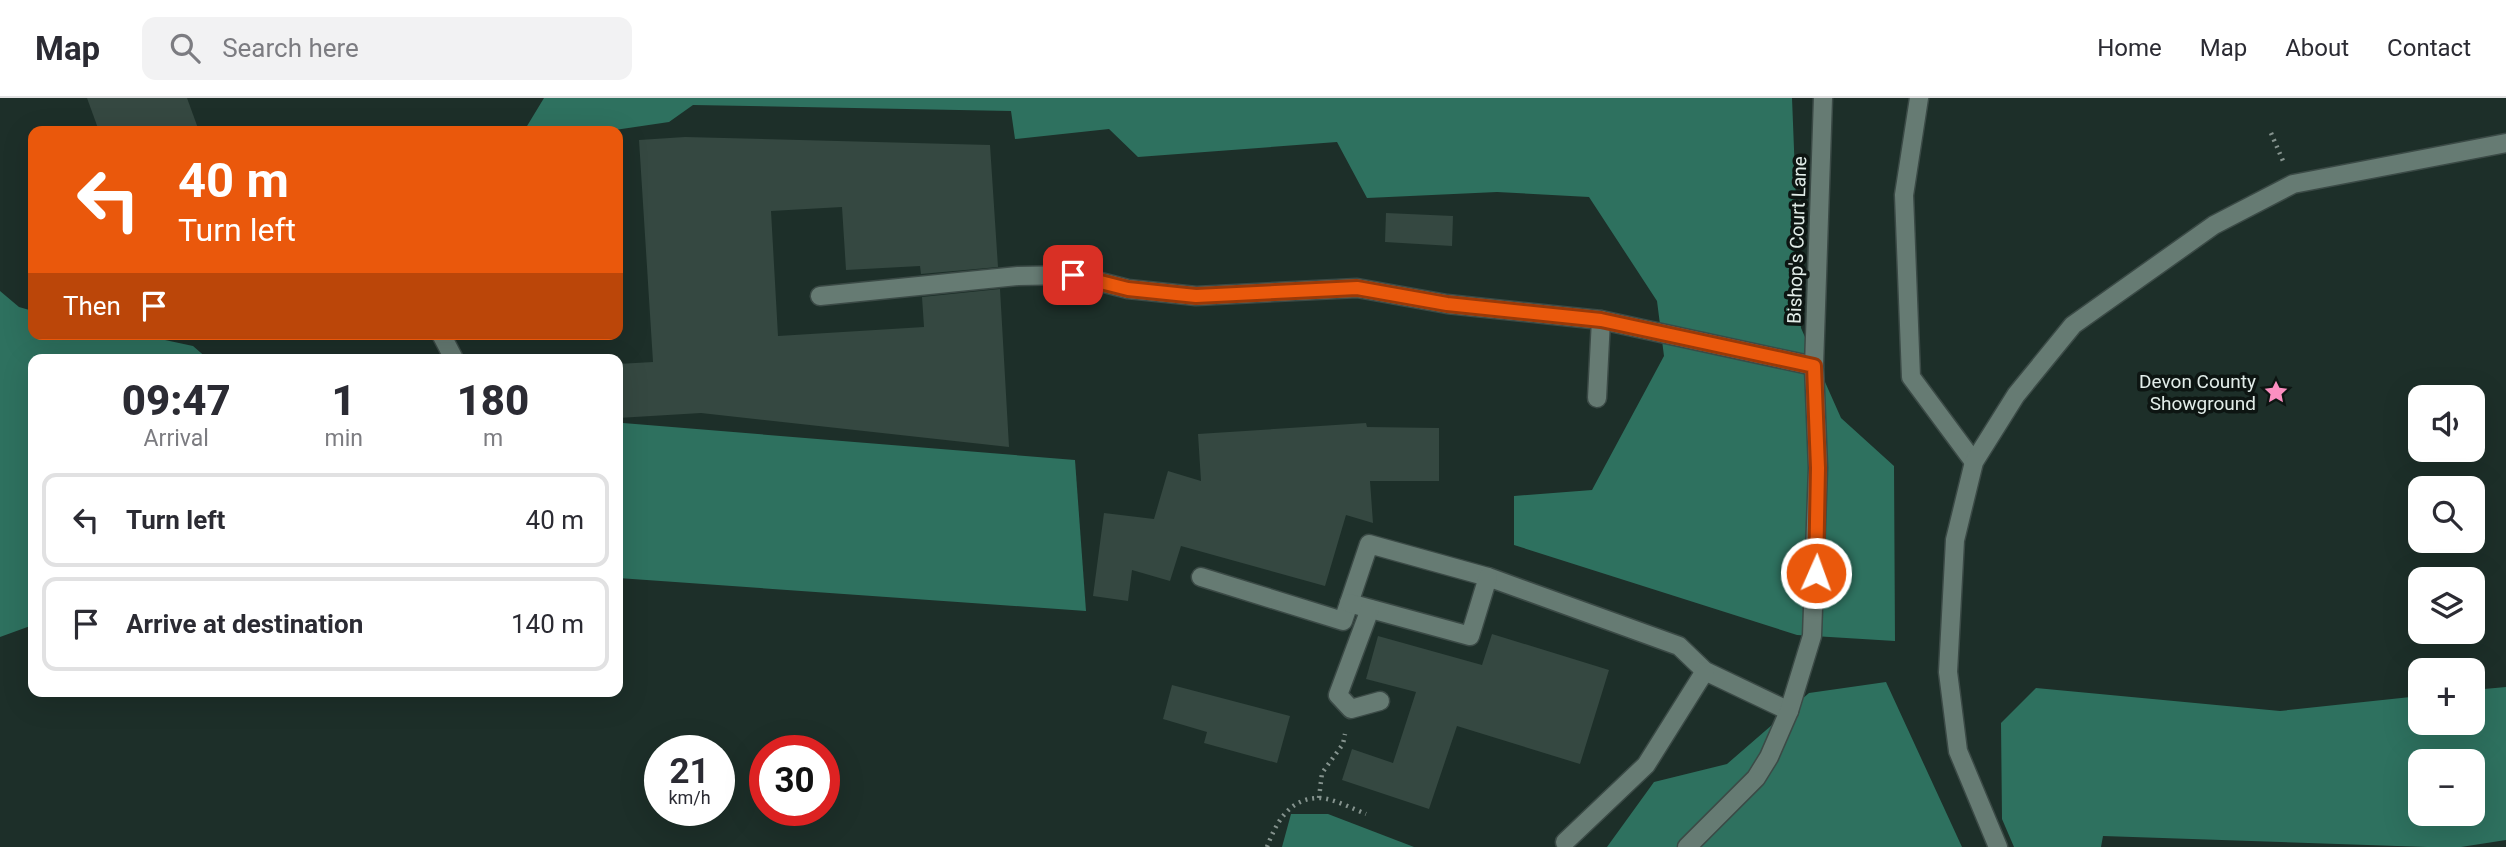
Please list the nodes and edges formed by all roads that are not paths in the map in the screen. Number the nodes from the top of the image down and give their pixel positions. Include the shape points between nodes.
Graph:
1 (1823, 98) edge
2 (1919, 98) edge
3 (2506, 143) edge
4 (820, 296) dead end
5 (1601, 320) junction
6 (1814, 366) junction
7 (1597, 398) dead end
8 (1973, 461) junction
9 (1201, 577) dead end
10 (1488, 577) junction
11 (1349, 603) junction
12 (1370, 609) junction
13 (1705, 671) junction
14 (1380, 701) dead end
15 (1789, 711) junction
16 (1564, 842) dead end
17 (1687, 847) edge
18 (1998, 847) edge

1 - 6 street, Bishop's Court Lane
2 - 8 street via 1904,195 1911,377
3 - 8 street via 2293,184 2214,225 2073,325 2016,395
4 - 5 street via 1018,276 1073,275 1128,289 1196,296 1357,288 1447,304
5 - 6 street
5 - 7 street
6 - 15 street, Bishop's Court Lane via 1818,468 1812,636
8 - 18 street via 1955,540 1948,671 1958,751
9 - 11 street via 1343,621
10 - 11 street via 1369,544
10 - 12 street via 1470,636
10 - 13 street via 1679,646
11 - 12 street
12 - 14 street via 1338,695 1351,709
13 - 15 street
13 - 16 street via 1646,765
15 - 17 street, Bishop's Court Lane via 1756,778

